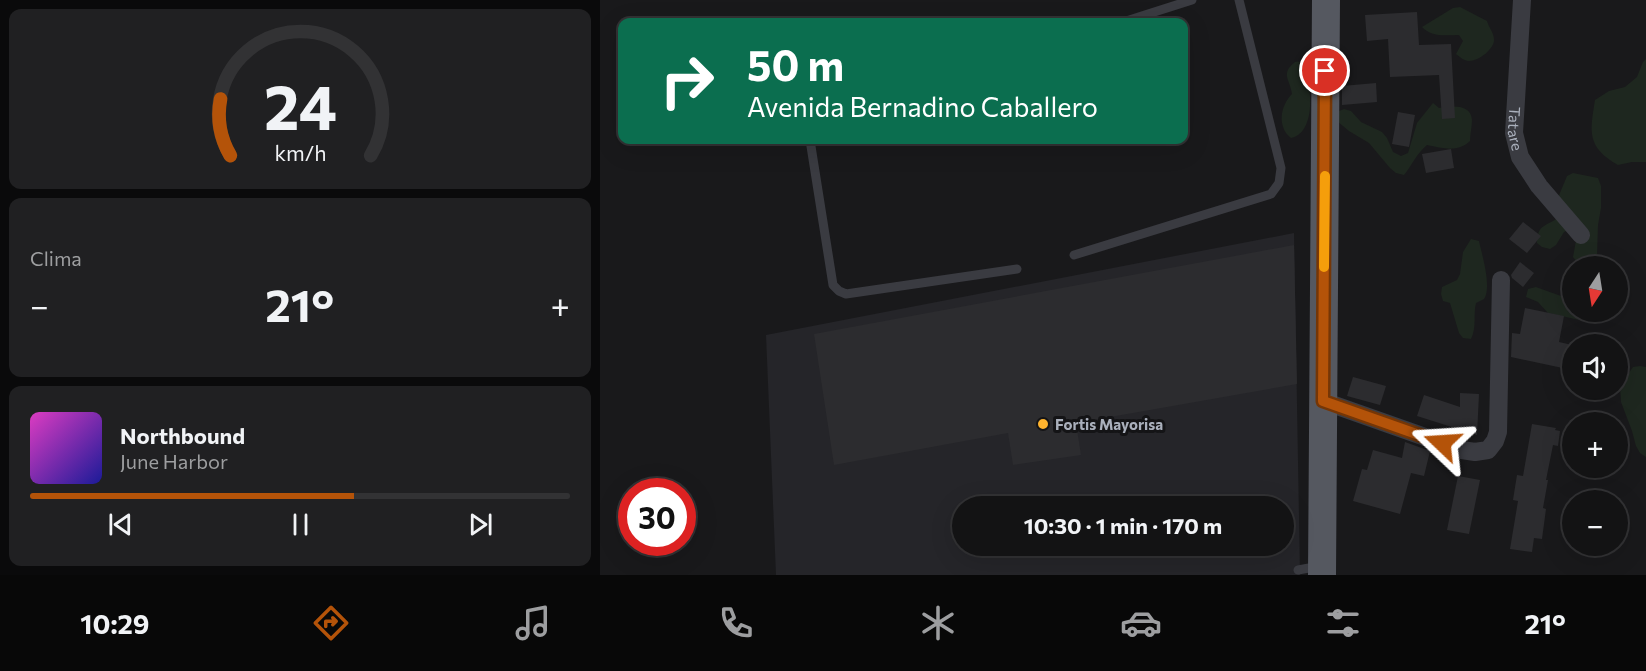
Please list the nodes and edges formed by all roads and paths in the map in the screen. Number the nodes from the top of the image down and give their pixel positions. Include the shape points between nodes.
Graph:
1 (1192, 0) edge
2 (1239, 0) edge
3 (1326, 0) edge
4 (1522, 0) edge
5 (1136, 18) edge
6 (811, 144) edge
7 (1581, 235) dead end
8 (1074, 255) dead end
9 (1017, 269) dead end
10 (1501, 280) dead end
11 (1323, 401) junction
12 (1314, 570) edge

1 - 5 lane
2 - 8 lane via 1281,168 1279,183 1272,194
3 - 11 main road
4 - 7 street, Tatare via 1514,133 1520,157
6 - 9 lane via 833,285 839,291 846,294
10 - 11 street via 1498,432 1488,450 1462,450
11 - 12 main road

